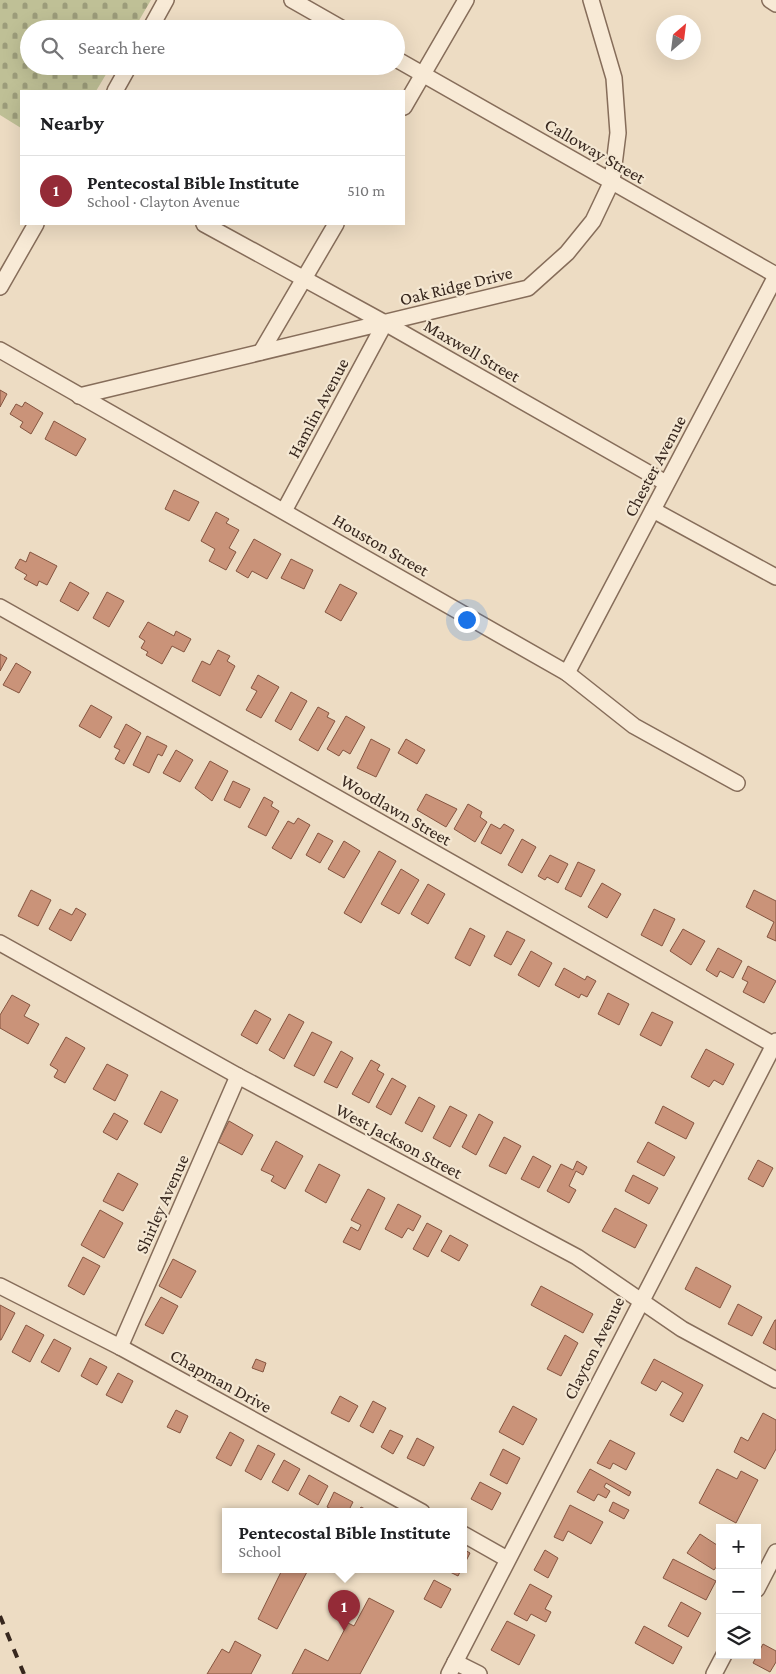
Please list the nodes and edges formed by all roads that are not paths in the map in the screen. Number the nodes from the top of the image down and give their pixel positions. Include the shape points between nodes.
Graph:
1 (166, 0) edge
2 (292, 0) edge
3 (466, 0) edge
4 (591, 0) edge
5 (770, 0) edge
6 (776, 4) edge
7 (155, 20) edge
8 (327, 20) edge
9 (405, 64) edge
10 (423, 74) junction
11 (125, 75) edge
12 (117, 90) edge
13 (405, 106) edge
14 (612, 181) junction
15 (35, 225) edge
16 (206, 225) edge
17 (335, 225) edge
18 (776, 276) edge
19 (304, 279) junction
20 (0, 287) edge
21 (385, 323) junction
22 (0, 350) edge
23 (261, 352) junction
24 (79, 396) junction
25 (666, 484) junction
26 (653, 510) junction
27 (284, 511) junction
28 (776, 577) edge
29 (0, 607) edge
30 (567, 673) junction
31 (738, 783) dead end
32 (0, 943) edge
33 (775, 1043) edge
34 (238, 1076) junction
35 (0, 1286) edge
36 (641, 1299) junction
37 (120, 1347) junction
38 (776, 1380) edge
39 (415, 1508) edge
40 (467, 1536) edge
41 (776, 1552) edge
42 (507, 1559) junction
43 (761, 1581) edge
44 (722, 1659) edge
45 (452, 1668) edge
46 (479, 1674) edge
47 (714, 1674) edge

1 - 7 street
2 - 8 street
3 - 10 street
4 - 14 street, Oak Ridge Drive via 614,78 618,133
5 - 6 street
9 - 10 street, Calloway Street
10 - 13 street
10 - 14 street, Calloway Street
11 - 12 street
14 - 18 street, Calloway Street
14 - 21 street, Oak Ridge Drive via 594,221 566,253 528,288
15 - 20 street
16 - 19 street, Maxwell Street
17 - 19 street
18 - 25 street, Chester Avenue
19 - 21 street, Maxwell Street
19 - 23 street
21 - 23 street, Oak Ridge Drive
21 - 25 street, Maxwell Street
21 - 27 street, Hamlin Avenue
22 - 24 street, Houston Street
23 - 24 street, Oak Ridge Drive
24 - 27 street, Houston Street
25 - 26 street, Chester Avenue
26 - 28 street
26 - 30 street, Chester Avenue
27 - 30 street, Houston Street
29 - 33 street, Woodlawn Street
30 - 31 street, Houston Street via 634,726
32 - 34 street, West Jackson Street
33 - 36 street, Clayton Avenue
34 - 36 street, West Jackson Street via 577,1257
34 - 37 street, Shirley Avenue
35 - 37 street, Chapman Drive
36 - 38 street, West Jackson Street via 682,1329
36 - 42 street, Clayton Avenue
37 - 39 street, Chapman Drive
40 - 42 street
41 - 43 street
42 - 45 street, Clayton Avenue
44 - 47 street
45 - 46 street

